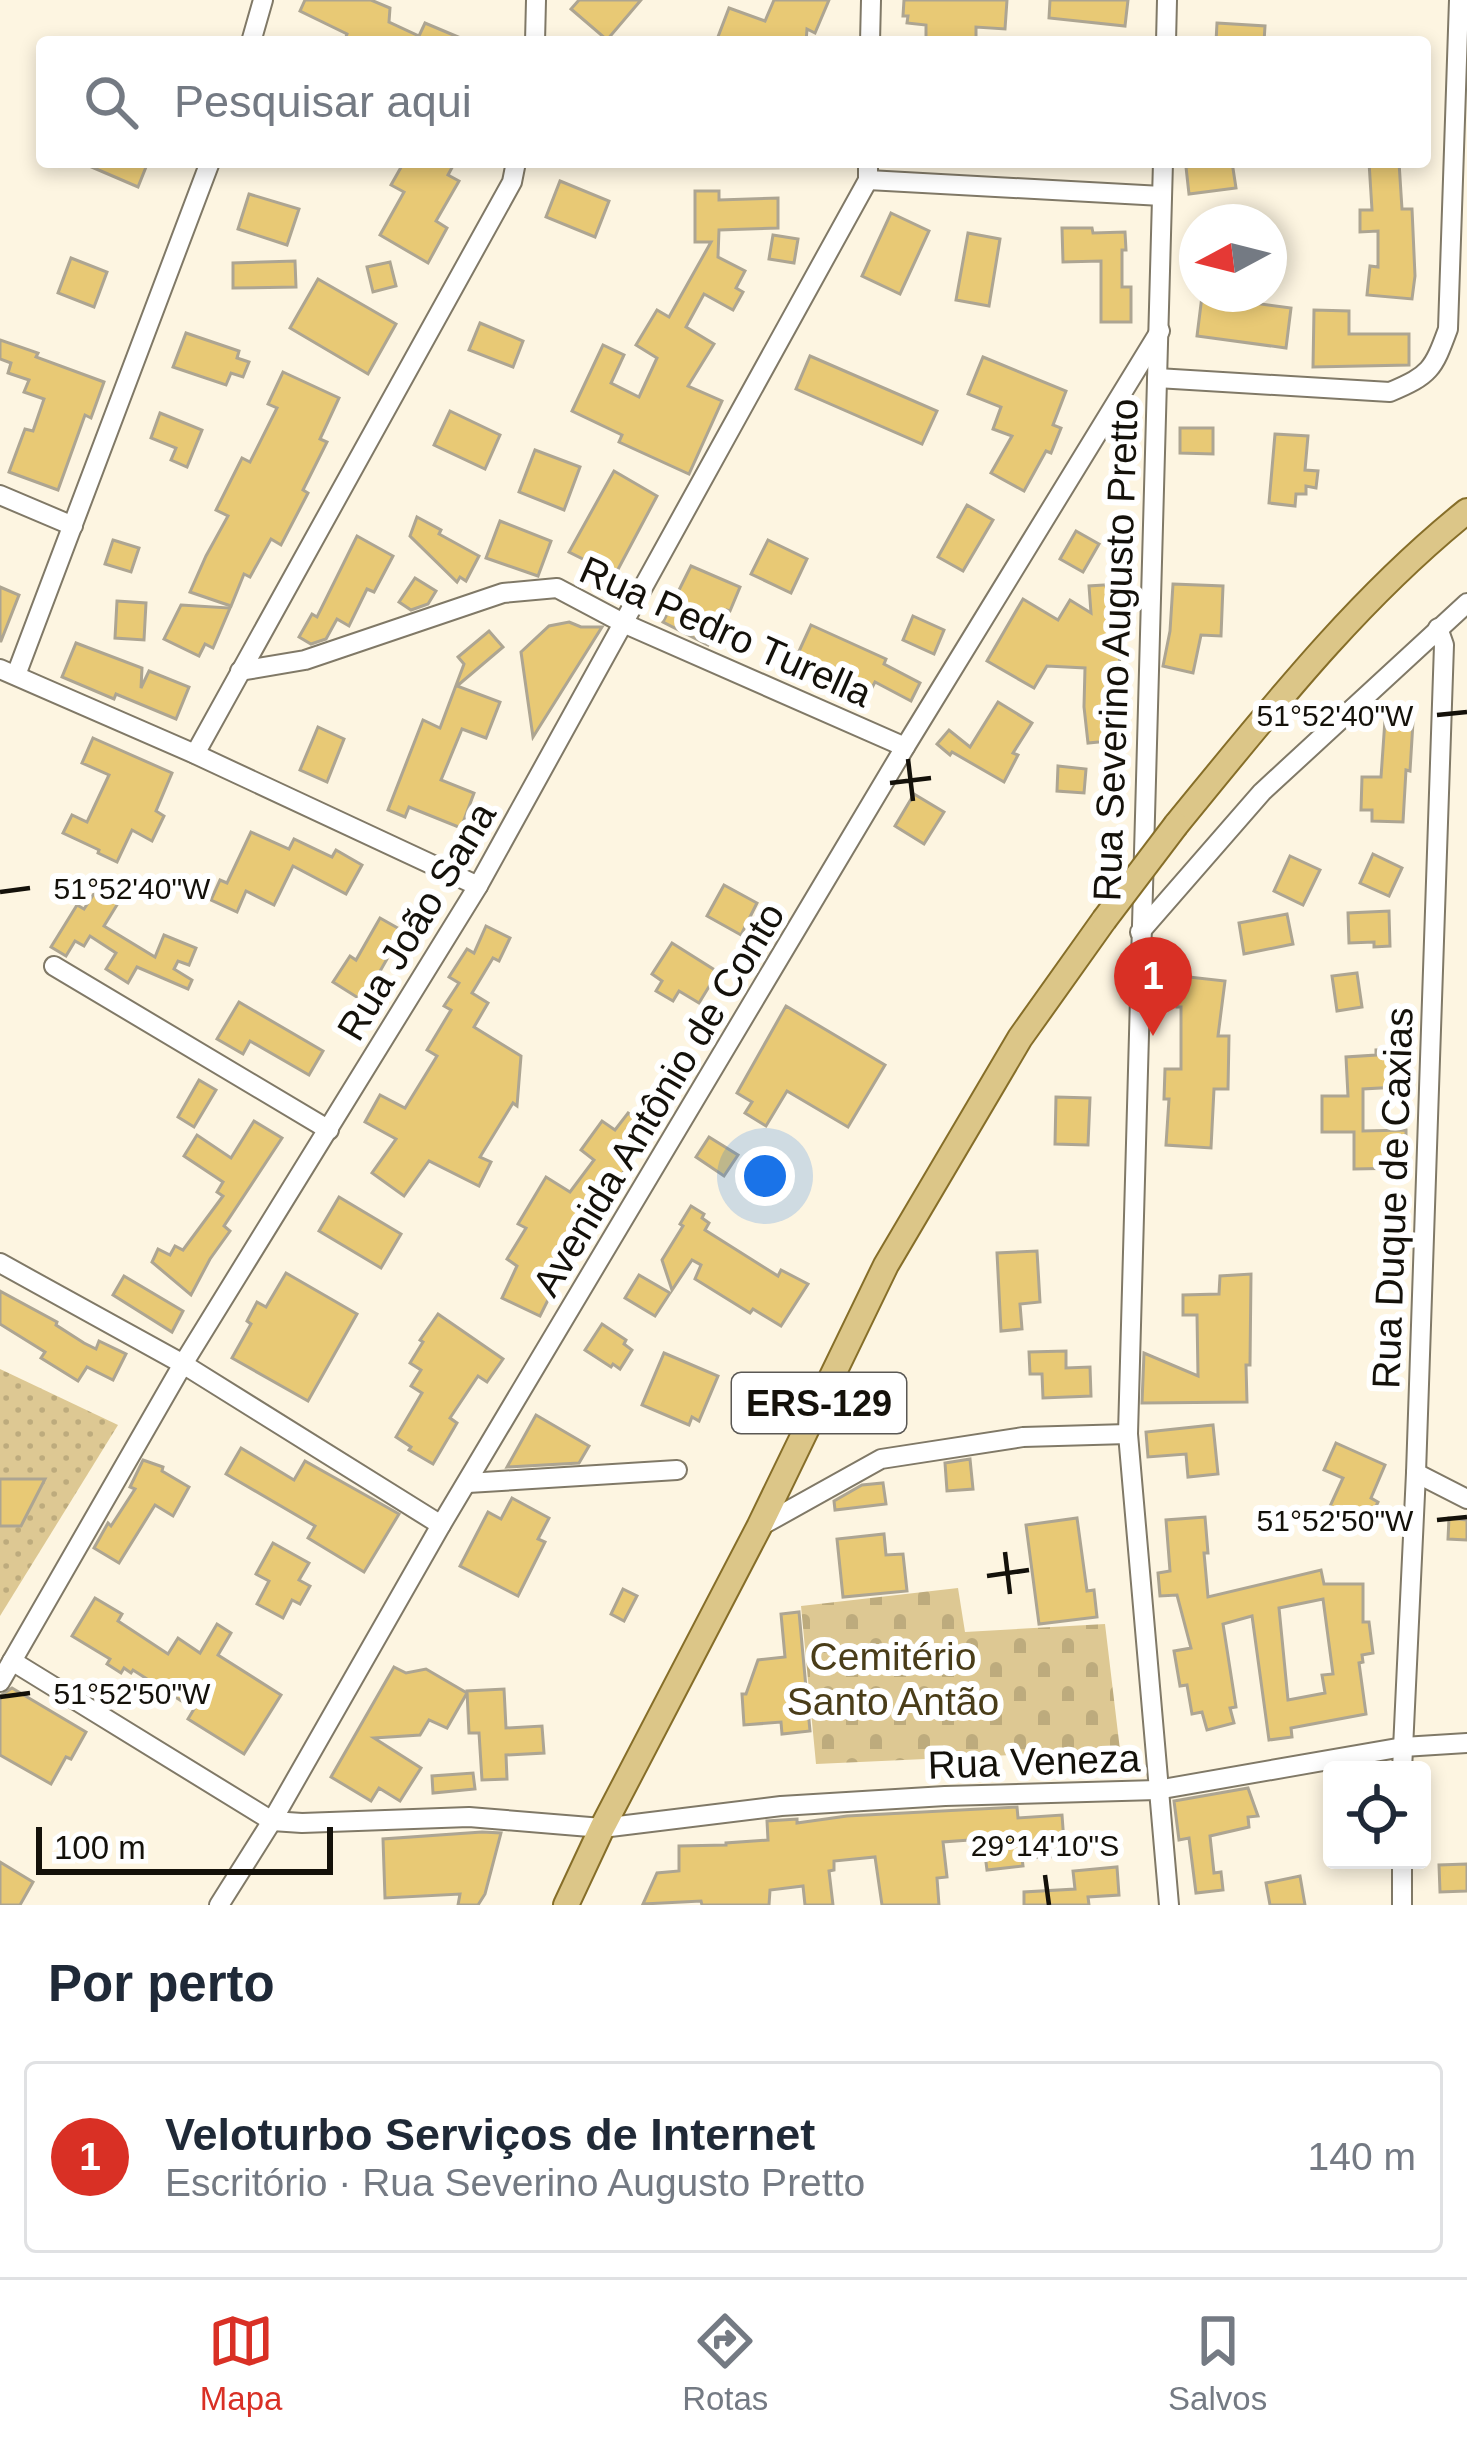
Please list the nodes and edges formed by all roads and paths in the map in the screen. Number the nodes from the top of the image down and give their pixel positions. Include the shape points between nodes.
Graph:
1 (263, 0) edge
2 (536, 0) edge
3 (871, 0) edge
4 (1167, 0) edge
5 (1459, 0) edge
6 (253, 36) edge
7 (536, 36) edge
8 (870, 36) edge
9 (1166, 36) edge
10 (208, 168) edge
11 (515, 168) edge
12 (1163, 168) edge
13 (868, 171) edge
14 (1162, 196) junction
15 (1160, 331) junction
16 (1157, 379) junction
17 (0, 495) edge
18 (1467, 512) edge
19 (73, 526) junction
20 (1467, 603) edge
21 (622, 623) junction
22 (1438, 628) junction
23 (240, 671) junction
24 (8, 672) edge
25 (905, 747) junction
26 (195, 754) junction
27 (478, 886) junction
28 (1140, 932) junction
29 (54, 966) dead end
30 (329, 1130) junction
31 (0, 1262) edge
32 (183, 1364) junction
33 (1128, 1434) junction
34 (677, 1470) dead end
35 (1416, 1473) junction
36 (468, 1483) junction
37 (1467, 1499) edge
38 (441, 1525) junction
39 (759, 1527) junction
40 (13, 1661) junction
41 (0, 1682) edge
42 (1467, 1743) edge
43 (1402, 1747) junction
44 (1402, 1761) edge
45 (1157, 1790) junction
46 (272, 1821) junction
47 (602, 1828) junction
48 (1402, 1869) edge
49 (219, 1905) edge
50 (566, 1905) edge
51 (1169, 1905) edge
52 (1402, 1905) edge

1 - 6 street
2 - 7 street
3 - 8 street
4 - 9 street
5 - 16 street via 1448,329 1423,378 1390,392
10 - 19 street
11 - 23 street
12 - 14 street, Rua Severino Augusto Pretto
13 - 14 street
13 - 21 street, Rua João Sana
14 - 15 street, Rua Severino Augusto Pretto
15 - 16 street, Rua Severino Augusto Pretto
15 - 25 street, Avenida Antônio de Conto
16 - 28 street, Rua Severino Augusto Pretto
17 - 19 street
18 - 39 main road, ERS-129, bridge via 1328,641 1176,825 1020,1038 896,1247
19 - 24 street
20 - 22 street
21 - 23 street, Rua Pedro Turella via 557,588 503,593 305,660
21 - 25 street, Rua Pedro Turella
21 - 27 street, Rua João Sana
22 - 28 street via 1262,792
22 - 35 street, Rua Duque de Caxias via 1444,645
23 - 26 street
24 - 26 street
25 - 36 street, Avenida Antônio de Conto
26 - 27 street
27 - 30 street, Rua João Sana
28 - 33 street, Rua Severino Augusto Pretto
29 - 30 street
30 - 32 street, Rua João Sana
31 - 32 street
32 - 38 street
32 - 40 street, Rua João Sana
33 - 39 street via 1023,1437 881,1459
33 - 45 street, Rua Severino Augusto Pretto
34 - 36 street
35 - 37 street
35 - 43 street, Rua Duque de Caxias
36 - 38 street, Avenida Antônio de Conto
38 - 46 street, Avenida Antônio de Conto
39 - 47 main road, ERS-129
40 - 41 street, Rua João Sana
40 - 46 street
42 - 43 street, Rua Veneza
43 - 44 street, Rua Duque de Caxias
43 - 45 street, Rua Veneza
45 - 47 street, Rua Veneza via 782,1805
45 - 51 street, Rua Severino Augusto Pretto
46 - 47 street, Rua Veneza via 469,1817
46 - 49 street, Avenida Antônio de Conto
47 - 50 main road, ERS-129
48 - 52 street

